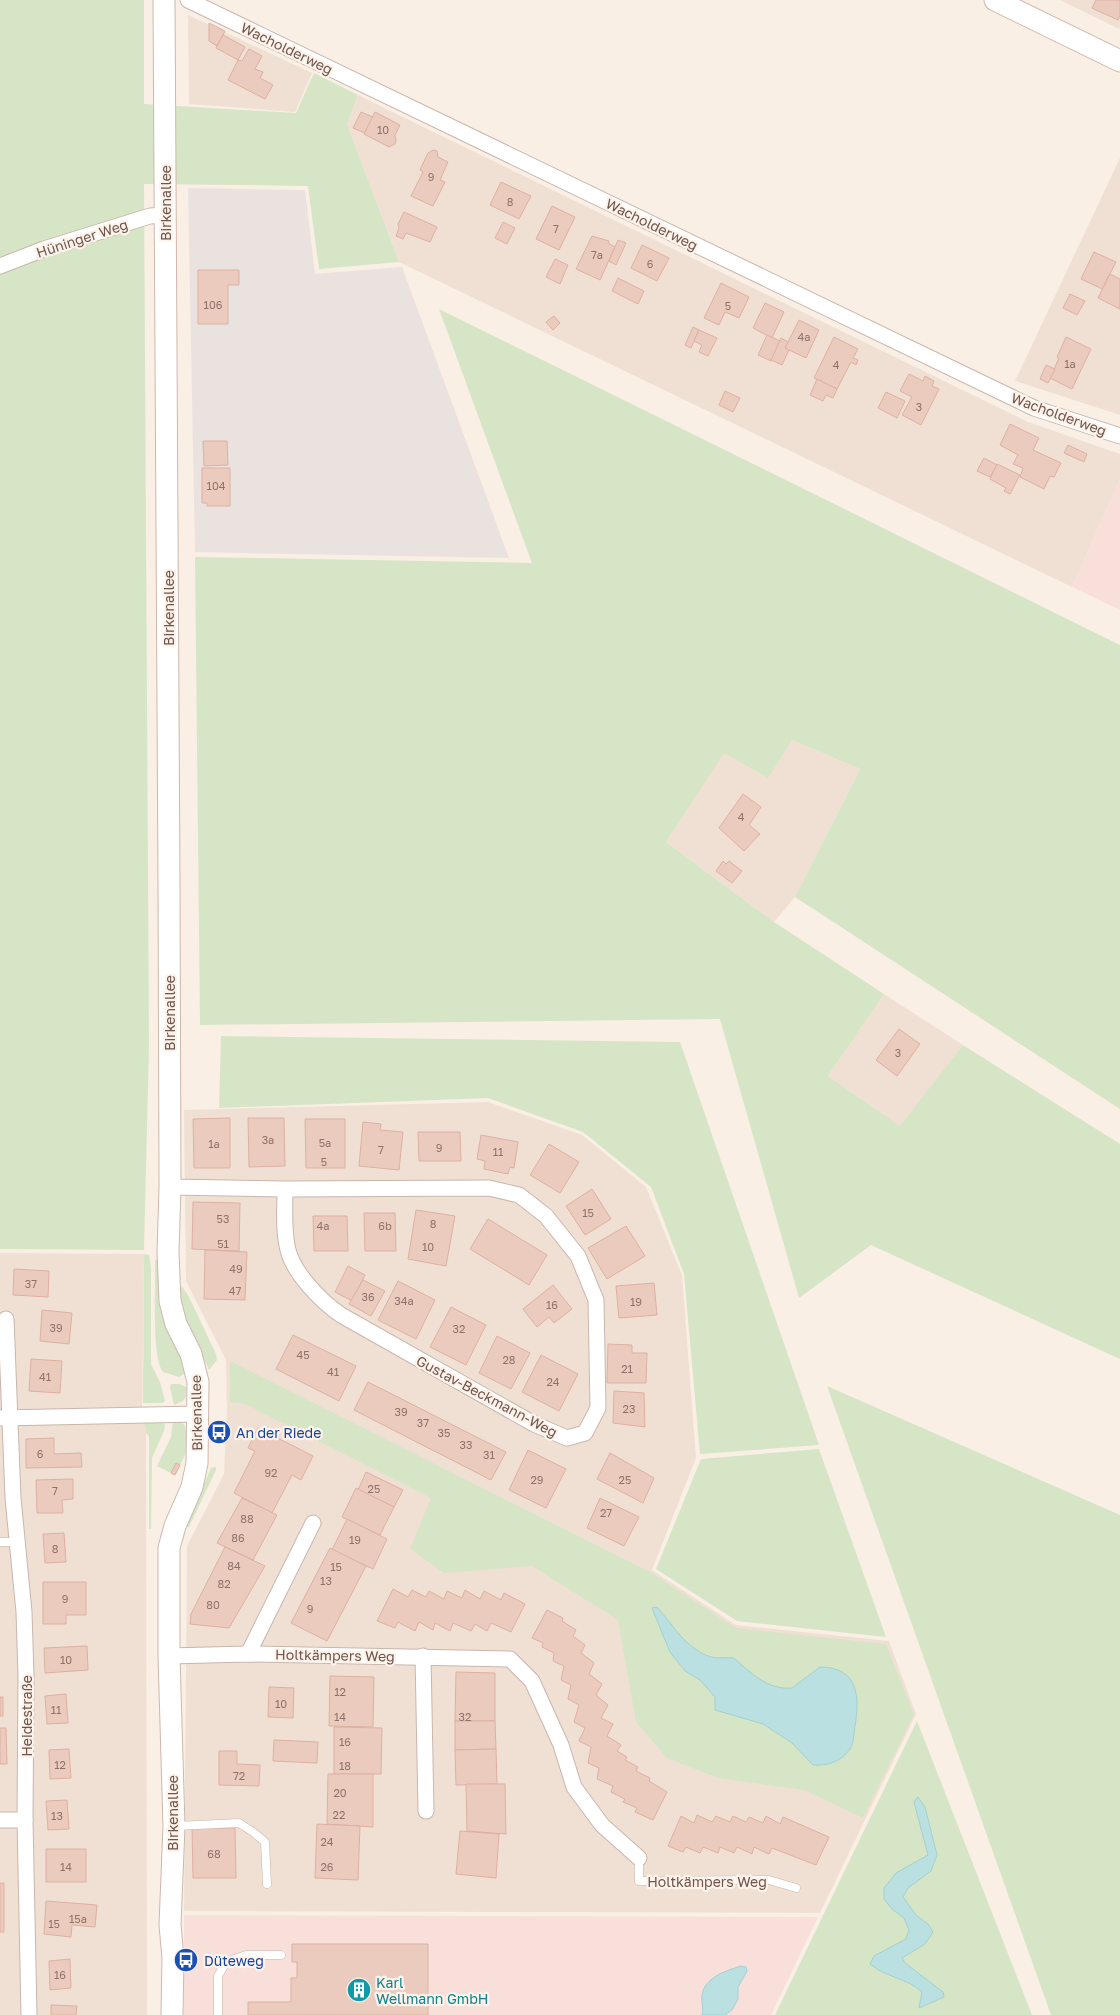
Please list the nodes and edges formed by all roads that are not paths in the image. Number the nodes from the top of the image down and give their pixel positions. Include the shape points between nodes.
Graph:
1 (164, 0) edge
2 (188, 0) edge
3 (995, 0) edge
4 (1120, 61) edge
5 (166, 215) junction
6 (0, 266) edge
7 (1120, 436) edge
8 (170, 1187) junction
9 (285, 1189) junction
10 (6, 1319) dead end
11 (197, 1414) junction
12 (5, 1418) edge
13 (313, 1523) dead end
14 (0, 1542) edge
15 (17, 1542) junction
16 (248, 1654) junction
17 (169, 1656) junction
18 (423, 1656) junction
19 (426, 1811) dead end
20 (0, 1820) edge
21 (25, 1820) junction
22 (174, 1826) junction
23 (639, 1858) joint
24 (267, 1884) dead end
25 (796, 1888) dead end
26 (281, 1956) dead end
27 (29, 2015) edge
28 (172, 2015) edge
29 (218, 2015) edge

1 - 5 street, Birkenallee
2 - 7 street, Wacholderweg via 1034,408
3 - 4 street
5 - 6 street, Hüninger Weg via 150,216
5 - 8 street, Birkenallee
8 - 9 street, Gustav-Beckmann-Weg
8 - 11 street, Birkenallee via 170,1301 176,1324 191,1354 198,1382
9 - 9 street, Gustav-Beckmann-Weg via 489,1188 519,1195 546,1216 578,1256 596,1300 598,1408 585,1433 567,1438 534,1424 325,1304 288,1252
10 - 12 street
11 - 12 street
11 - 17 street, Birkenallee via 197,1463 192,1487 169,1548
12 - 15 street, Heidestraße
13 - 16 street, Holtkämpers Weg
14 - 15 lane
15 - 21 street, Heidestraße via 26,1676
16 - 17 street, Holtkämpers Weg
16 - 18 street, Holtkämpers Weg
17 - 22 street, Birkenallee
18 - 19 street
18 - 23 street, Holtkämpers Weg via 510,1659 532,1682 561,1746 574,1787 602,1825
20 - 21 street
21 - 27 street, Heidestraße
22 - 24 lane via 243,1824 265,1842
22 - 28 street, Birkenallee via 170,1925
23 - 25 lane, Holtkämpers Weg via 639,1881 769,1880
26 - 29 lane via 246,1955 226,1962 218,1976

